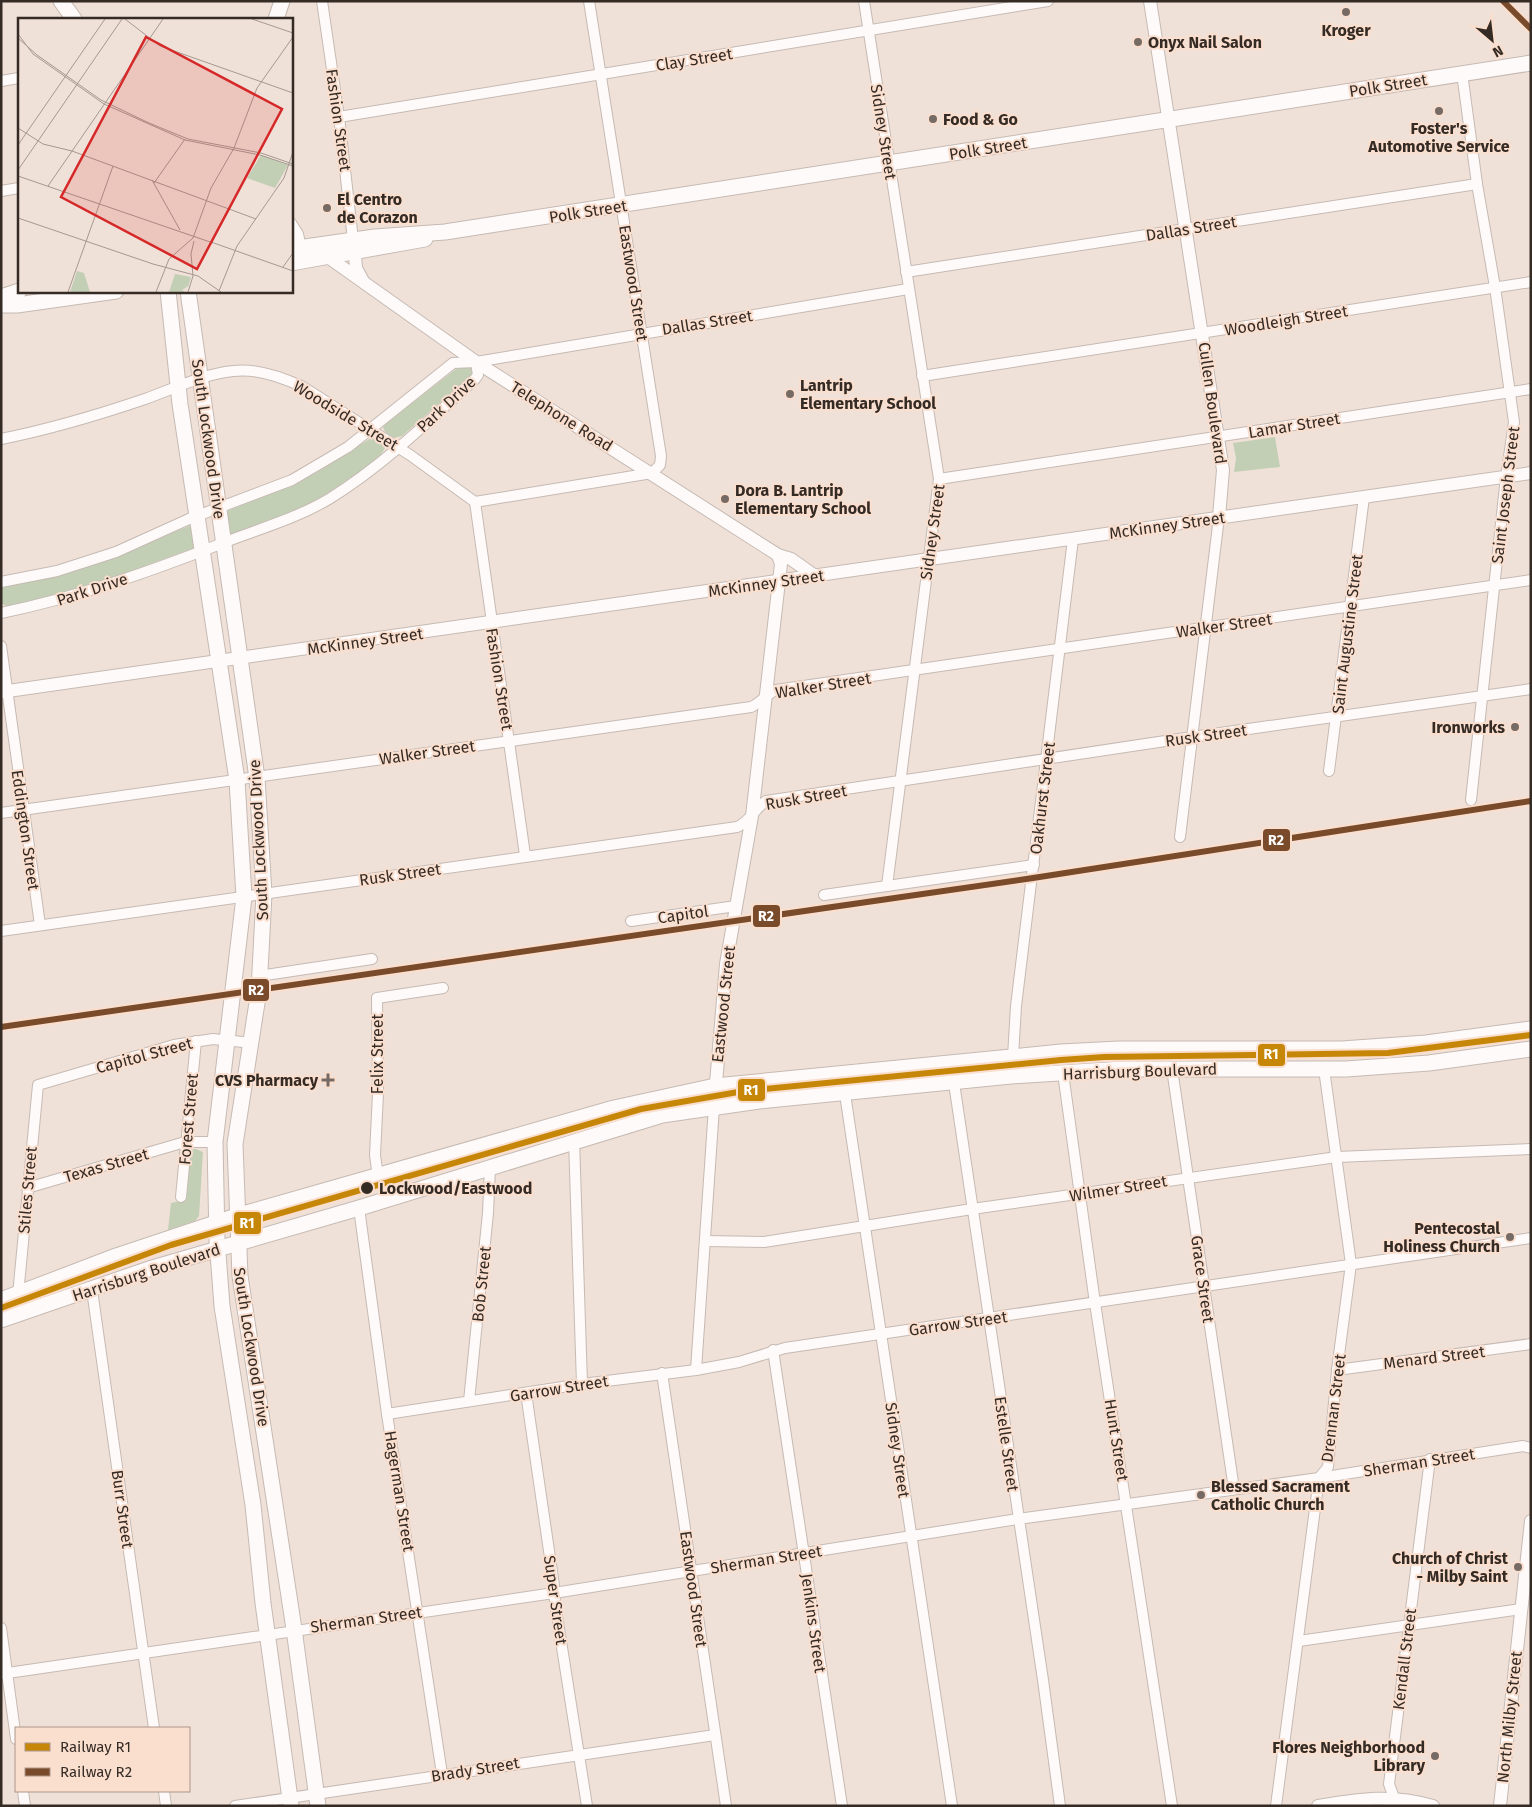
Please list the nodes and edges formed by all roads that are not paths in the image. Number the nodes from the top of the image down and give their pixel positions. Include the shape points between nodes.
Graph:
1 (61, 1) edge
2 (282, 1) edge
3 (322, 1) edge
4 (589, 1) edge
5 (864, 1) edge
6 (1048, 1) edge
7 (1150, 1) edge
8 (73, 18) edge
9 (276, 18) edge
10 (868, 30) junction
11 (1531, 62) edge
12 (1462, 73) junction
13 (599, 74) junction
14 (18, 78) edge
15 (1, 81) edge
16 (339, 117) junction
17 (1169, 119) junction
18 (889, 163) junction
19 (1477, 184) junction
20 (18, 188) edge
21 (1, 190) edge
22 (622, 206) junction
23 (292, 225) edge
24 (1187, 229) junction
25 (354, 246) junction
26 (297, 255) edge
27 (328, 257) junction
28 (906, 272) junction
29 (362, 281) junction
30 (1531, 282) edge
31 (1495, 287) junction
32 (908, 289) junction
33 (18, 291) edge
34 (109, 292) edge
35 (168, 292) edge
36 (188, 292) edge
37 (1, 296) edge
38 (1, 305) edge
39 (642, 332) junction
40 (1203, 334) junction
41 (476, 362) junction
42 (922, 376) junction
43 (200, 379) junction
44 (180, 387) junction
45 (1531, 389) edge
46 (1510, 392) junction
47 (372, 429) junction
48 (1219, 436) junction
49 (1, 438) edge
50 (399, 447) junction
51 (652, 473) junction
52 (1531, 473) edge
53 (1506, 477) junction
54 (940, 479) junction
55 (1364, 497) junction
56 (475, 502) junction
57 (218, 508) junction
58 (196, 516) junction
59 (1218, 517) junction
60 (1073, 539) junction
61 (224, 543) junction
62 (203, 550) junction
63 (778, 555) junction
64 (928, 559) junction
65 (815, 576) junction
66 (1531, 580) edge
67 (1, 582) edge
68 (778, 582) junction
69 (1494, 586) junction
70 (1350, 607) junction
71 (1, 613) edge
72 (491, 622) junction
73 (1204, 628) junction
74 (1, 646) edge
75 (1059, 649) junction
76 (239, 660) junction
77 (220, 662) junction
78 (914, 671) junction
79 (1531, 689) edge
80 (4, 692) edge
81 (1482, 696) junction
82 (764, 698) junction
83 (1336, 716) junction
84 (1192, 737) junction
85 (510, 739) junction
86 (1047, 760) junction
87 (1329, 771) dead end
88 (257, 778) junction
89 (237, 780) junction
90 (900, 782) junction
91 (1471, 800) dead end
92 (23, 809) junction
93 (1, 813) edge
94 (752, 816) junction
95 (1180, 837) dead end
96 (525, 855) junction
97 (1034, 865) junction
98 (887, 886) junction
99 (264, 894) junction
100 (824, 895) dead end
101 (244, 897) junction
102 (736, 906) junction
103 (630, 921) dead end
104 (40, 925) junction
105 (1, 931) edge
106 (372, 959) dead end
107 (259, 976) junction
108 (443, 988) dead end
109 (1531, 1029) edge
110 (228, 1040) junction
111 (196, 1041) junction
112 (253, 1042) junction
113 (1531, 1049) edge
114 (1013, 1056) junction
115 (1172, 1069) junction
116 (1324, 1069) junction
117 (1063, 1074) junction
118 (954, 1083) junction
119 (38, 1085) joint
120 (715, 1086) junction
121 (846, 1094) junction
122 (714, 1107) junction
123 (574, 1140) junction
124 (185, 1142) junction
125 (215, 1142) junction
126 (1531, 1149) edge
127 (1337, 1157) junction
128 (490, 1167) junction
129 (378, 1177) junction
130 (1188, 1178) junction
131 (27, 1188) junction
132 (1080, 1194) junction
133 (181, 1197) dead end
134 (359, 1208) junction
135 (972, 1209) junction
136 (236, 1216) junction
137 (217, 1222) junction
138 (865, 1226) junction
139 (1531, 1238) edge
140 (706, 1241) junction
141 (238, 1242) junction
142 (218, 1248) junction
143 (1351, 1264) junction
144 (1204, 1287) junction
145 (92, 1290) junction
146 (18, 1295) junction
147 (1, 1300) edge
148 (1095, 1303) junction
149 (988, 1318) junction
150 (1, 1320) edge
151 (880, 1334) junction
152 (1531, 1344) edge
153 (773, 1350) junction
154 (696, 1370) junction
155 (1337, 1370) junction
156 (255, 1373) junction
157 (662, 1373) junction
158 (232, 1378) junction
159 (582, 1384) junction
160 (526, 1393) junction
161 (469, 1401) junction
162 (387, 1414) junction
163 (1531, 1448) edge
164 (1430, 1459) junction
165 (1319, 1478) junction
166 (1234, 1489) junction
167 (273, 1501) junction
168 (1126, 1504) junction
169 (252, 1505) junction
170 (1018, 1519) junction
171 (1531, 1521) edge
172 (911, 1536) junction
173 (803, 1552) junction
174 (692, 1570) junction
175 (554, 1593) junction
176 (1524, 1596) edge
177 (418, 1612) junction
178 (1408, 1625) junction
179 (1, 1628) edge
180 (294, 1630) junction
181 (268, 1636) junction
182 (1299, 1641) junction
183 (143, 1654) junction
184 (4, 1674) edge
185 (154, 1727) edge
186 (15, 1734) edge
187 (715, 1735) junction
188 (579, 1753) junction
189 (442, 1774) junction
190 (23, 1792) edge
191 (164, 1792) edge
192 (317, 1799) edge
193 (290, 1802) edge
194 (1395, 1802) edge
195 (25, 1806) edge
196 (166, 1806) edge
197 (235, 1806) edge
198 (587, 1806) edge
199 (726, 1806) edge
200 (842, 1806) edge
201 (952, 1806) edge
202 (1060, 1806) edge
203 (1172, 1806) edge
204 (1276, 1806) edge
205 (1318, 1806) edge
206 (1433, 1806) edge
207 (1500, 1806) edge

1 - 8 main road
2 - 9 main road
3 - 16 street, Fashion Street
4 - 13 street, Eastwood Street
5 - 10 street, Sidney Street
6 - 10 street, Clay Street
7 - 17 street, Cullen Boulevard
10 - 13 street, Clay Street
10 - 18 street, Sidney Street
11 - 12 main road, Polk Street
12 - 17 main road, Polk Street
12 - 19 street, Saint Joseph Street
13 - 16 street, Clay Street
13 - 22 street, Eastwood Street
14 - 15 street
16 - 25 street, Fashion Street
17 - 18 main road, Polk Street
17 - 24 street, Cullen Boulevard
18 - 22 main road, Polk Street
18 - 28 street, Sidney Street
19 - 24 street, Dallas Street
19 - 31 street, Saint Joseph Street
20 - 21 street
22 - 25 main road, Polk Street via 445,232 401,245
22 - 39 street, Eastwood Street
23 - 26 street via 298,234
24 - 28 street, Dallas Street
24 - 40 street, Cullen Boulevard
25 - 26 main road, Polk Street
25 - 27 main road, Polk Street
25 - 29 street via 356,268
26 - 27 main road, Polk Street
27 - 29 street, Telephone Road
28 - 32 street, Sidney Street
29 - 41 street, Telephone Road
30 - 31 street, Woodleigh Street
31 - 40 street, Woodleigh Street
31 - 46 street, Saint Joseph Street
32 - 39 street, Dallas Street
32 - 42 street, Sidney Street
33 - 37 main road
34 - 38 main road
35 - 44 main road, South Lockwood Drive
36 - 43 main road, South Lockwood Drive
39 - 41 street, Dallas Street
39 - 51 street, Eastwood Street via 661,456 660,465
40 - 42 street, Woodleigh Street
40 - 48 street, Cullen Boulevard
41 - 47 street, Park Drive via 453,363
41 - 50 street, Park Drive via 478,375 475,379
41 - 51 street, Telephone Road
42 - 54 street, Sidney Street
43 - 44 street, Woodside Street
43 - 47 street, Woodside Street via 234,371 284,378
43 - 57 main road, South Lockwood Drive
44 - 49 street, Woodside Street via 98,415
44 - 58 main road, South Lockwood Drive
45 - 46 street, Lamar Street
46 - 48 street, Lamar Street
46 - 53 street, Saint Joseph Street via 1514,422
47 - 50 street, Woodside Street
47 - 57 street, Park Drive via 292,480
48 - 54 street, Lamar Street
48 - 59 street, Cullen Boulevard via 1223,470
50 - 56 street, Woodside Street
50 - 61 street, Park Drive via 326,500 267,528
51 - 56 street
51 - 63 street, Telephone Road
52 - 53 street, McKinney Street
53 - 55 street, McKinney Street
53 - 69 street, Saint Joseph Street
54 - 64 street, Sidney Street
55 - 59 street, McKinney Street
55 - 70 street, Saint Augustine Street
56 - 72 street, Fashion Street
57 - 58 street, Park Drive
57 - 61 main road, South Lockwood Drive
58 - 62 main road, South Lockwood Drive
58 - 67 street, Park Drive via 116,552
59 - 60 street, McKinney Street
59 - 73 street, Cullen Boulevard
60 - 64 street, McKinney Street
60 - 75 street, Oakhurst Street
61 - 62 street, Park Drive
61 - 76 main road, South Lockwood Drive
62 - 71 street, Park Drive via 52,603
62 - 77 main road, South Lockwood Drive
63 - 65 street, Telephone Road via 791,559
63 - 68 street via 781,564
64 - 65 street, McKinney Street
64 - 78 street, Sidney Street
65 - 68 street, McKinney Street
66 - 69 street, Walker Street
68 - 72 street, McKinney Street
68 - 82 street, Eastwood Street
69 - 70 street, Walker Street
69 - 81 street, Saint Joseph Street
70 - 73 street, Walker Street
70 - 83 street, Saint Augustine Street
72 - 76 street, McKinney Street
72 - 85 street, Fashion Street
73 - 75 street, Walker Street
73 - 84 street, Cullen Boulevard
74 - 80 street, Eddington Street
75 - 78 street, Walker Street
75 - 86 street, Oakhurst Street
76 - 77 street, McKinney Street
76 - 88 main road, South Lockwood Drive
77 - 80 street, McKinney Street
77 - 89 main road, South Lockwood Drive
78 - 82 street, Walker Street via 776,690
78 - 90 street, Sidney Street
79 - 81 street, Rusk Street
80 - 92 street, Eddington Street
81 - 83 street, Rusk Street
81 - 91 street, Saint Joseph Street
82 - 85 street, Walker Street via 751,707
82 - 94 street, Eastwood Street
83 - 84 street, Rusk Street
83 - 87 street, Saint Augustine Street
84 - 86 street, Rusk Street
84 - 95 street, Cullen Boulevard
85 - 88 street, Walker Street
85 - 96 street, Fashion Street
86 - 90 street, Rusk Street
86 - 97 street, Oakhurst Street
88 - 89 street, Walker Street
88 - 99 main road, South Lockwood Drive
89 - 92 street, Walker Street
89 - 101 main road, South Lockwood Drive
90 - 94 street, Rusk Street via 766,801
90 - 98 street, Sidney Street
92 - 93 street, Walker Street
92 - 104 street, Eddington Street
94 - 96 street, Rusk Street via 736,827
94 - 102 street, Eastwood Street
96 - 99 street, Rusk Street
97 - 98 street
97 - 114 street, Oakhurst Street
98 - 100 street
99 - 101 street, Rusk Street
99 - 107 main road, South Lockwood Drive
101 - 104 street, Rusk Street
101 - 110 main road, South Lockwood Drive
102 - 103 street, Capitol
102 - 120 street, Eastwood Street via 726,964
104 - 105 street, Rusk Street
106 - 107 street
107 - 112 main road, South Lockwood Drive
108 - 129 street, Felix Street via 377,998 375,1155
109 - 114 main road, Harrisburg Boulevard via 1426,1043 1342,1049 1119,1049
110 - 111 street, Capitol Street
110 - 112 street, Capitol Street
110 - 125 main road, South Lockwood Drive
111 - 119 street, Capitol Street
111 - 124 street, Forest Street
112 - 136 main road, South Lockwood Drive via 235,1144
113 - 116 main road, Harrisburg Boulevard via 1430,1063
114 - 120 main road, Harrisburg Boulevard
115 - 116 main road, Harrisburg Boulevard
115 - 117 main road, Harrisburg Boulevard
115 - 130 street, Grace Street
116 - 127 street, Drennan Street
117 - 118 main road, Harrisburg Boulevard
117 - 132 street, Hunt Street
118 - 121 main road, Harrisburg Boulevard
118 - 135 street, Estelle Street
119 - 131 street, Stiles Street
120 - 122 street, Eastwood Street
120 - 129 main road, Harrisburg Boulevard via 614,1108
121 - 122 main road, Harrisburg Boulevard
121 - 138 street, Sidney Street
122 - 123 main road, Harrisburg Boulevard via 662,1116
122 - 140 street, Eastwood Street
123 - 128 main road, Harrisburg Boulevard
123 - 159 street
124 - 125 street, Texas Street
124 - 131 street, Texas Street
124 - 133 street, Forest Street
125 - 137 main road, South Lockwood Drive
126 - 127 street, Wilmer Street
127 - 130 street, Wilmer Street
127 - 143 street, Drennan Street
128 - 134 main road, Harrisburg Boulevard
128 - 161 street, Bob Street
129 - 136 main road, Harrisburg Boulevard
130 - 132 street, Wilmer Street
130 - 144 street, Grace Street
131 - 146 street, Stiles Street
132 - 135 street, Wilmer Street
132 - 148 street, Hunt Street
134 - 141 main road, Harrisburg Boulevard
134 - 162 street, Hagerman Street
135 - 138 street, Wilmer Street
135 - 149 street, Estelle Street
136 - 137 main road, Harrisburg Boulevard
136 - 141 main road, South Lockwood Drive
137 - 142 main road, South Lockwood Drive
137 - 146 main road, Harrisburg Boulevard via 116,1256
138 - 140 street, Wilmer Street via 764,1242
138 - 151 street, Sidney Street
139 - 143 street, Garrow Street
140 - 154 street, Eastwood Street
141 - 142 main road, Harrisburg Boulevard
141 - 156 main road, South Lockwood Drive
142 - 145 main road, Harrisburg Boulevard
142 - 158 main road, South Lockwood Drive
143 - 144 street, Garrow Street
143 - 155 street, Drennan Street
144 - 148 street, Garrow Street
144 - 166 street, Grace Street
145 - 150 main road, Harrisburg Boulevard
145 - 183 street, Burr Street
146 - 147 main road, Harrisburg Boulevard
148 - 149 street, Garrow Street
148 - 168 street, Hunt Street
149 - 151 street, Garrow Street
149 - 170 street, Estelle Street
151 - 153 street, Garrow Street
151 - 172 street, Sidney Street
152 - 155 street, Menard Street
153 - 154 street, Garrow Street via 739,1362
153 - 173 street, Jenkins Street
154 - 157 street, Garrow Street
155 - 165 street, Drennan Street via 1328,1467
156 - 158 main road
156 - 167 main road, South Lockwood Drive
157 - 159 street, Garrow Street
157 - 174 street, Eastwood Street
158 - 169 main road, South Lockwood Drive
159 - 160 street, Garrow Street
160 - 161 street, Garrow Street
160 - 175 street, Super Street
161 - 162 street, Garrow Street
162 - 177 street, Hagerman Street
163 - 164 street, Sherman Street via 1523,1446
164 - 165 street, Sherman Street
164 - 178 street, Kendall Street
165 - 166 street, Sherman Street
165 - 182 street, Drennan Street
166 - 168 street, Sherman Street
167 - 169 main road
167 - 180 main road, South Lockwood Drive
168 - 170 street, Sherman Street
168 - 203 street, Hunt Street
169 - 181 main road, South Lockwood Drive
170 - 172 street, Sherman Street
170 - 202 street, Estelle Street
171 - 176 street, North Milby Street
172 - 173 street, Sherman Street
172 - 201 street, Sidney Street
173 - 174 street, Sherman Street
173 - 200 street, Jenkins Street
174 - 175 street, Sherman Street
174 - 187 street, Eastwood Street
175 - 177 street, Sherman Street
175 - 188 street, Super Street
176 - 178 street
176 - 207 street, North Milby Street
177 - 180 street, Sherman Street
177 - 189 street, Hagerman Street
178 - 182 street
178 - 194 street, Kendall Street via 1389,1784
179 - 184 street
180 - 181 street, Sherman Street
180 - 192 main road, South Lockwood Drive
181 - 183 street, Sherman Street
181 - 193 main road, South Lockwood Drive
182 - 204 street, Drennan Street
183 - 184 street, Sherman Street
183 - 185 street, Burr Street
184 - 186 street
187 - 188 street, Brady Street
187 - 199 street, Eastwood Street
188 - 189 street, Brady Street
188 - 198 street, Super Street
189 - 192 street, Brady Street
190 - 195 street
191 - 196 street
192 - 193 street, Brady Street
193 - 197 street, Brady Street
194 - 205 street via 1373,1797
194 - 206 street

